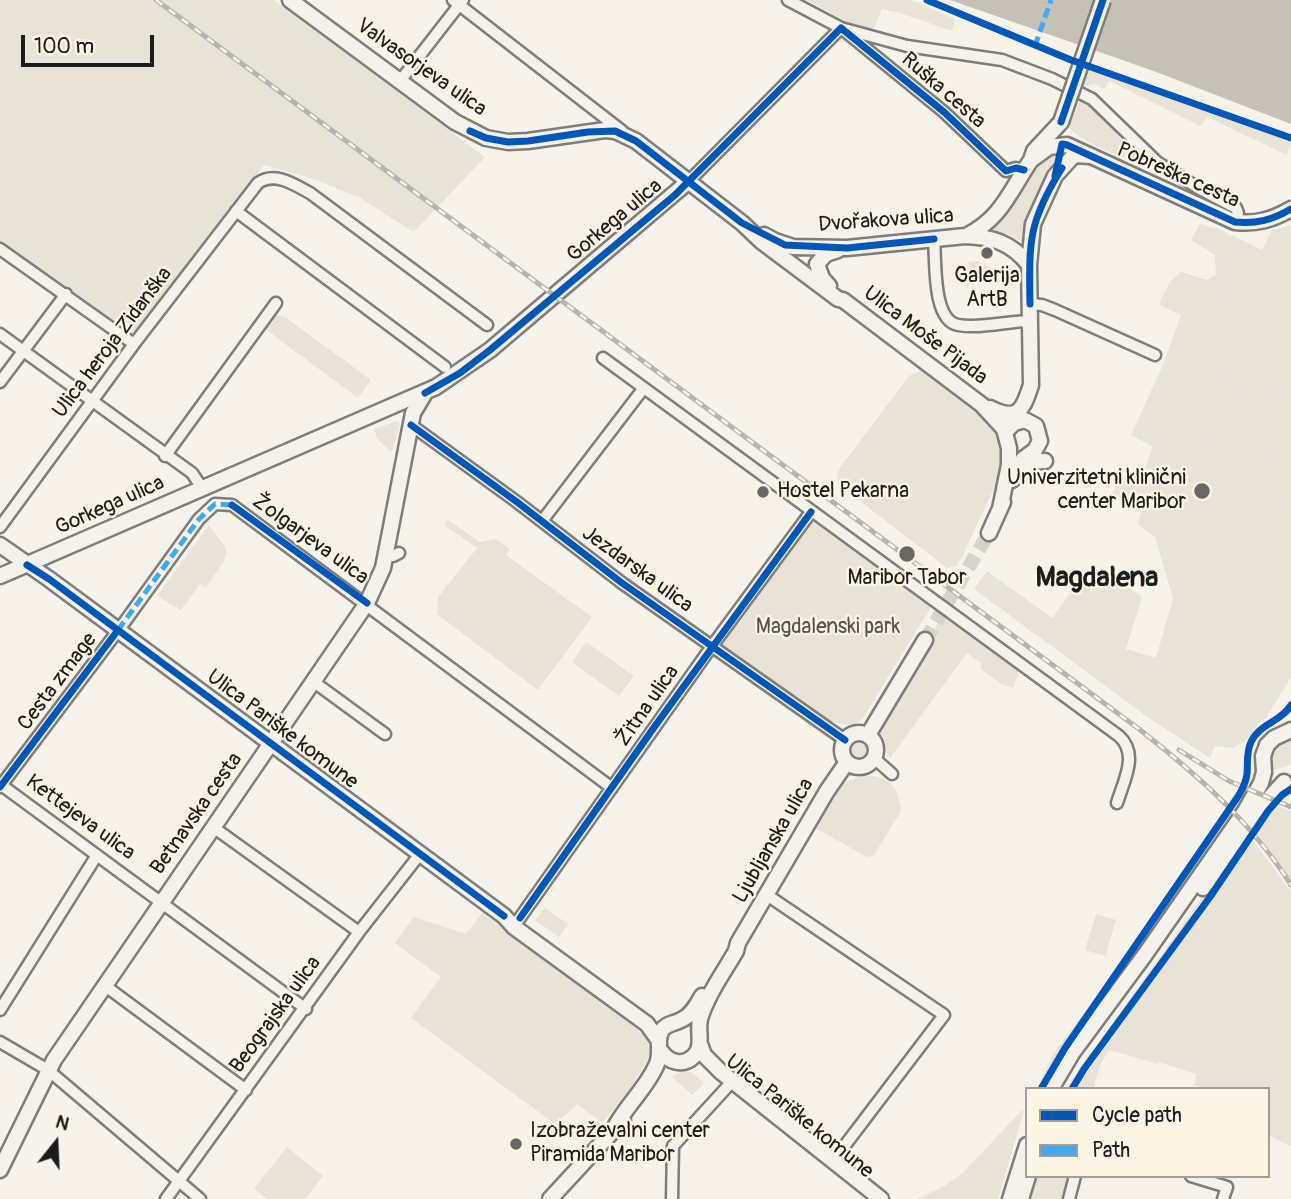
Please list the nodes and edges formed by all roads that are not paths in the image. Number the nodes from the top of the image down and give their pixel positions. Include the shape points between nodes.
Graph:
1 (290, 0) edge
2 (788, 0) edge
3 (1103, 0) edge
4 (459, 1) edge
5 (841, 28) junction
6 (400, 81) junction
7 (1061, 122) junction
8 (628, 136) junction
9 (1062, 144) junction
10 (1090, 156) junction
11 (1027, 165) junction
12 (1055, 176) junction
13 (689, 181) junction
14 (1291, 209) edge
15 (236, 211) junction
16 (1235, 222) junction
17 (742, 223) junction
18 (965, 236) junction
19 (934, 239) junction
20 (0, 248) edge
21 (847, 248) junction
22 (1030, 265) junction
23 (66, 294) junction
24 (843, 300) junction
25 (276, 303) dead end
26 (1030, 304) junction
27 (1030, 321) junction
28 (487, 325) dead end
29 (0, 334) edge
30 (134, 344) junction
31 (23, 351) junction
32 (1155, 355) dead end
33 (603, 358) dead end
34 (445, 367) dead end
35 (0, 382) edge
36 (1031, 385) junction
37 (643, 389) junction
38 (425, 393) junction
39 (93, 402) junction
40 (982, 405) junction
41 (1034, 424) junction
42 (411, 425) junction
43 (1008, 441) junction
44 (1027, 454) junction
45 (165, 456) junction
46 (1045, 461) dead end
47 (202, 488) junction
48 (999, 509) junction
49 (811, 512) junction
50 (542, 521) junction
51 (0, 527) edge
52 (989, 533) tunnel mouth
53 (0, 545) edge
54 (27, 565) junction
55 (0, 576) edge
56 (367, 603) junction
57 (118, 630) junction
58 (925, 640) tunnel mouth
59 (712, 646) junction
60 (314, 682) junction
61 (1289, 727) edge
62 (385, 734) dead end
63 (868, 735) junction
64 (845, 740) junction
65 (271, 744) junction
66 (874, 758) junction
67 (847, 762) junction
68 (892, 774) dead end
69 (1281, 777) edge
70 (1, 785) edge
71 (612, 788) junction
72 (1117, 803) dead end
73 (1246, 816) junction
74 (213, 827) junction
75 (420, 854) junction
76 (97, 855) junction
77 (767, 895) junction
78 (162, 902) junction
79 (510, 919) junction
80 (359, 932) junction
81 (104, 985) junction
82 (306, 1009) junction
83 (0, 1010) edge
84 (699, 1010) junction
85 (676, 1022) junction
86 (699, 1038) junction
87 (0, 1042) edge
88 (660, 1046) junction
89 (680, 1061) junction
90 (48, 1070) junction
91 (728, 1086) junction
92 (1052, 1087) edge
93 (1062, 1087) edge
94 (246, 1090) junction
95 (617, 1125) junction
96 (1025, 1151) edge
97 (833, 1161) junction
98 (0, 1170) edge
99 (1027, 1178) edge
100 (1074, 1178) edge
101 (1198, 1178) edge
102 (180, 1182) junction
103 (166, 1199) edge
104 (200, 1199) edge
105 (550, 1199) edge
106 (672, 1199) edge
107 (869, 1199) edge
108 (881, 1199) edge
109 (1010, 1199) edge
110 (1021, 1199) edge
111 (1069, 1199) edge
112 (1223, 1199) edge

1 - 6 street, Valvasorjeva ulica
2 - 5 street, Ruška cesta
3 - 7 street, bridge
4 - 6 street
4 - 8 street
5 - 11 street, Ruška cesta via 944,112 1006,171
5 - 13 street, Gorkega ulica
5 - 16 street via 907,46 1002,60 1086,95 1157,162 1236,208
6 - 8 street, Valvasorjeva ulica via 455,122 486,138 528,141 605,130
7 - 9 street
7 - 11 street
8 - 13 street, Valvasorjeva ulica
9 - 10 street, Pobreška cesta
9 - 11 street via 1049,147
9 - 12 street
10 - 12 street via 1074,155
10 - 16 street, Pobreška cesta
11 - 18 street via 988,223
12 - 22 street via 1033,224
13 - 17 street
13 - 38 street, Gorkega ulica via 490,350
14 - 16 street, Pobreška cesta via 1263,222
15 - 28 street, Ulica heroja Zidanška via 264,179 276,178 310,193
15 - 30 street, Ulica heroja Zidanška
15 - 34 street
17 - 21 street, Dvořakova ulica via 785,245
17 - 24 street
18 - 19 street, Dvořakova ulica
18 - 22 street, Dvořakova ulica via 1006,243
19 - 21 street, Dvořakova ulica
19 - 27 street via 939,305 947,319 960,325
20 - 23 street
21 - 24 street via 826,254 817,264 821,278
22 - 26 street
23 - 30 street
23 - 31 street
24 - 40 street, Ulica Moše Pijada
25 - 45 street
26 - 27 street
26 - 32 street via 1055,310
27 - 36 street
29 - 31 street
30 - 39 street, Ulica heroja Zidanška
31 - 35 street
31 - 39 street
33 - 37 street
36 - 40 street via 1027,401 1017,412 1002,414
36 - 41 street
37 - 49 street
37 - 50 street
38 - 42 street, Betnavska cesta
38 - 47 street, Gorkega ulica
39 - 45 street
39 - 51 street, Ulica heroja Zidanška
40 - 43 street
41 - 43 street via 1025,420 1011,425
41 - 44 street via 1040,441
42 - 50 street, Jezdarska ulica
42 - 56 street, Betnavska cesta via 392,554
43 - 44 street via 1018,454
43 - 48 street via 1009,465
44 - 48 street
45 - 47 street via 191,473
46 - 48 street via 1029,462
47 - 54 street, Gorkega ulica
48 - 52 street
49 - 59 street, Žitna ulica
49 - 72 street via 1125,741 1130,760
50 - 59 street, Jezdarska ulica
53 - 54 street, Ulica Pariške komune
54 - 55 street, Gorkega ulica
54 - 57 street, Ulica Pariške komune
56 - 57 street, Žolgarjeva ulica via 232,505 222,503 199,519
56 - 60 street, Betnavska cesta
56 - 71 street, Žolgarjeva ulica
57 - 65 street, Ulica Pariške komune
57 - 70 street, Cesta zmage
58 - 63 street
59 - 64 street, Jezdarska ulica
59 - 71 street, Žitna ulica
60 - 62 street
60 - 65 street, Betnavska cesta
61 - 69 street via 1267,744 1262,761
61 - 73 street via 1272,731 1260,746
63 - 64 street via 857,733
63 - 66 street via 876,746
64 - 67 street via 842,750
65 - 74 street, Betnavska cesta
65 - 75 street, Ulica Pariške komune
66 - 67 street via 863,766
66 - 68 street
67 - 77 street, Ljubljanska ulica
69 - 73 street
70 - 76 street, Kettejeva ulica
71 - 79 street, Žitna ulica
73 - 92 street
73 - 93 street
74 - 78 street, Betnavska cesta
74 - 80 street
75 - 79 street, Ulica Pariške komune
75 - 80 street, Beograjska ulica
76 - 78 street, Kettejeva ulica
76 - 83 street
77 - 84 street, Ljubljanska ulica
77 - 97 street via 944,1015
78 - 81 street, Betnavska cesta
78 - 82 street, Kettejeva ulica
79 - 85 street, Ulica Pariške komune via 651,1018
79 - 88 street, Ulica Pariške komune via 514,927 647,1024
80 - 82 street, Beograjska ulica
81 - 90 street, Betnavska cesta
81 - 94 street
82 - 94 street, Beograjska ulica
84 - 85 street
84 - 86 street
85 - 86 street via 690,1024
85 - 88 street via 662,1031
86 - 89 street via 695,1054
86 - 97 street via 704,1055 721,1072
87 - 90 street
88 - 89 street via 667,1058
88 - 95 street via 655,1068
89 - 91 street, Ulica Pariške komune via 704,1068
89 - 95 street via 663,1072
90 - 98 street, Betnavska cesta
90 - 102 street
91 - 106 street via 673,1146
91 - 107 street, Ulica Pariške komune
94 - 102 street, Beograjska ulica
95 - 105 street
96 - 109 street
97 - 108 street
99 - 110 street
100 - 111 street
101 - 112 street via 1227,1187
102 - 103 street, Beograjska ulica
102 - 104 street

